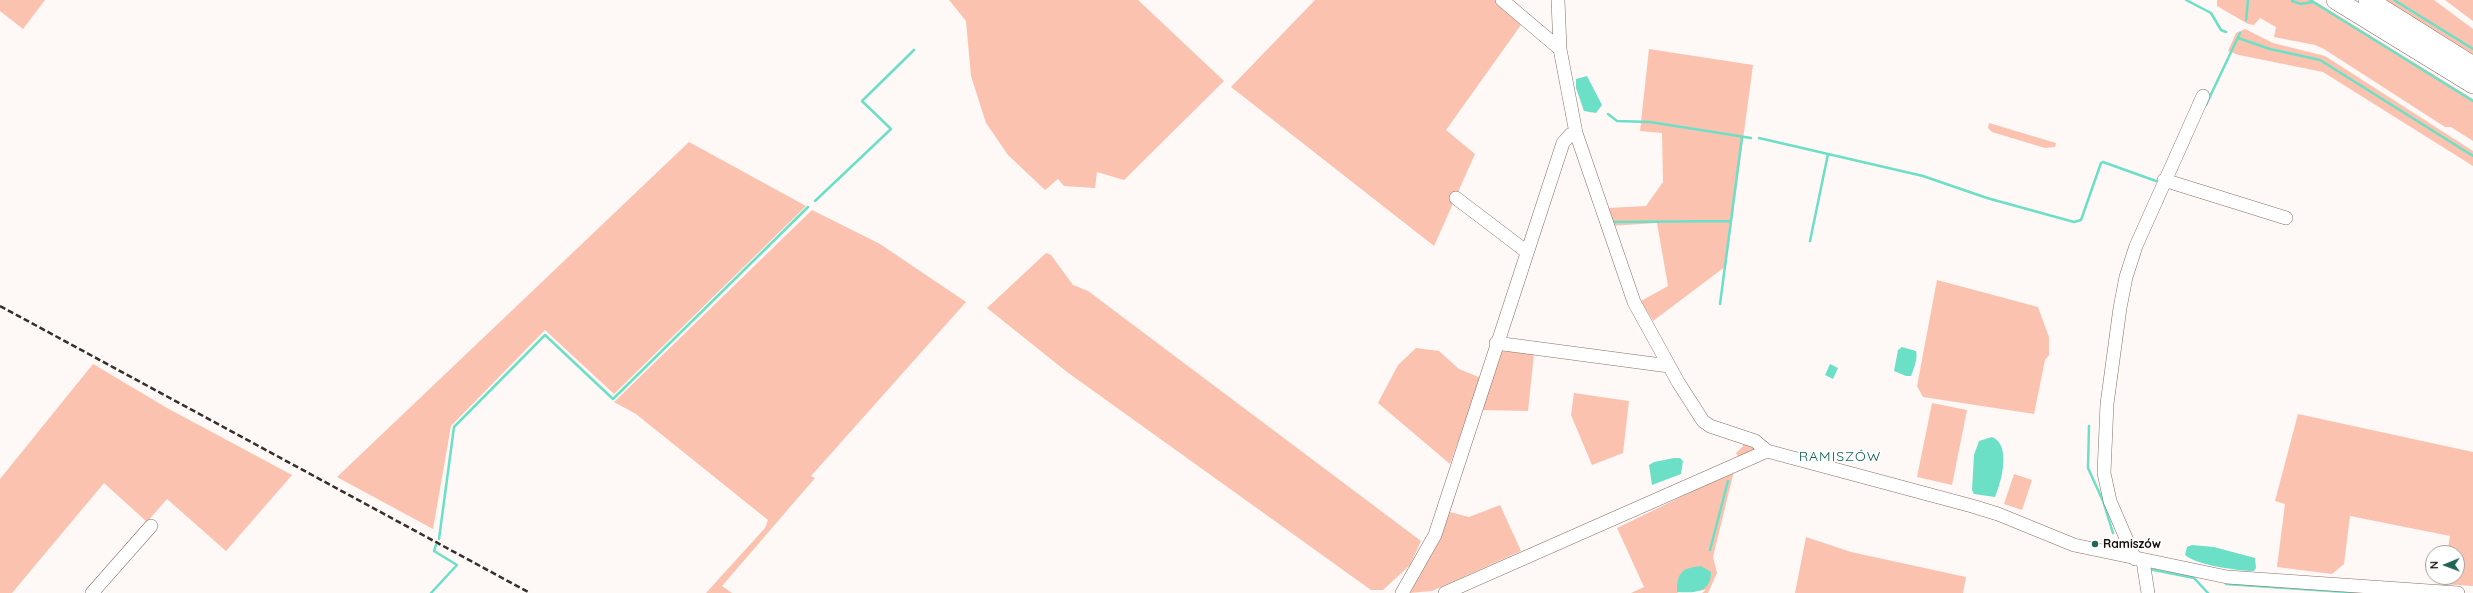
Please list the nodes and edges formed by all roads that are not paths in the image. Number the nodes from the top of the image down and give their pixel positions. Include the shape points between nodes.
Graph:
1 (1502, 0) edge
2 (1558, 0) edge
3 (2336, 0) edge
4 (2368, 0) edge
5 (1560, 49) junction
6 (2473, 66) edge
7 (2473, 84) edge
8 (2203, 96) dead end
9 (1576, 133) junction
10 (2164, 180) junction
11 (1456, 198) dead end
12 (2286, 218) dead end
13 (1527, 252) junction
14 (1496, 343) junction
15 (1669, 366) junction
16 (1767, 451) junction
17 (151, 526) dead end
18 (2139, 560) junction
19 (92, 593) edge
20 (1402, 593) edge
21 (1445, 593) edge
22 (2148, 593) edge
23 (2458, 593) edge

1 - 5 street
2 - 5 street
3 - 7 highway
4 - 6 highway
5 - 9 street
8 - 10 street
9 - 13 street via 1570,135 1563,143
9 - 15 street via 1634,302
10 - 12 street
10 - 18 street via 2126,277 2107,404 2104,473 2106,488
11 - 13 street
13 - 14 street
14 - 15 street
14 - 20 street via 1435,535
15 - 16 street via 1703,421 1710,426 1755,441
16 - 18 street via 1985,510 2074,545
16 - 21 street
17 - 19 street
18 - 22 street
18 - 23 street via 2227,577

